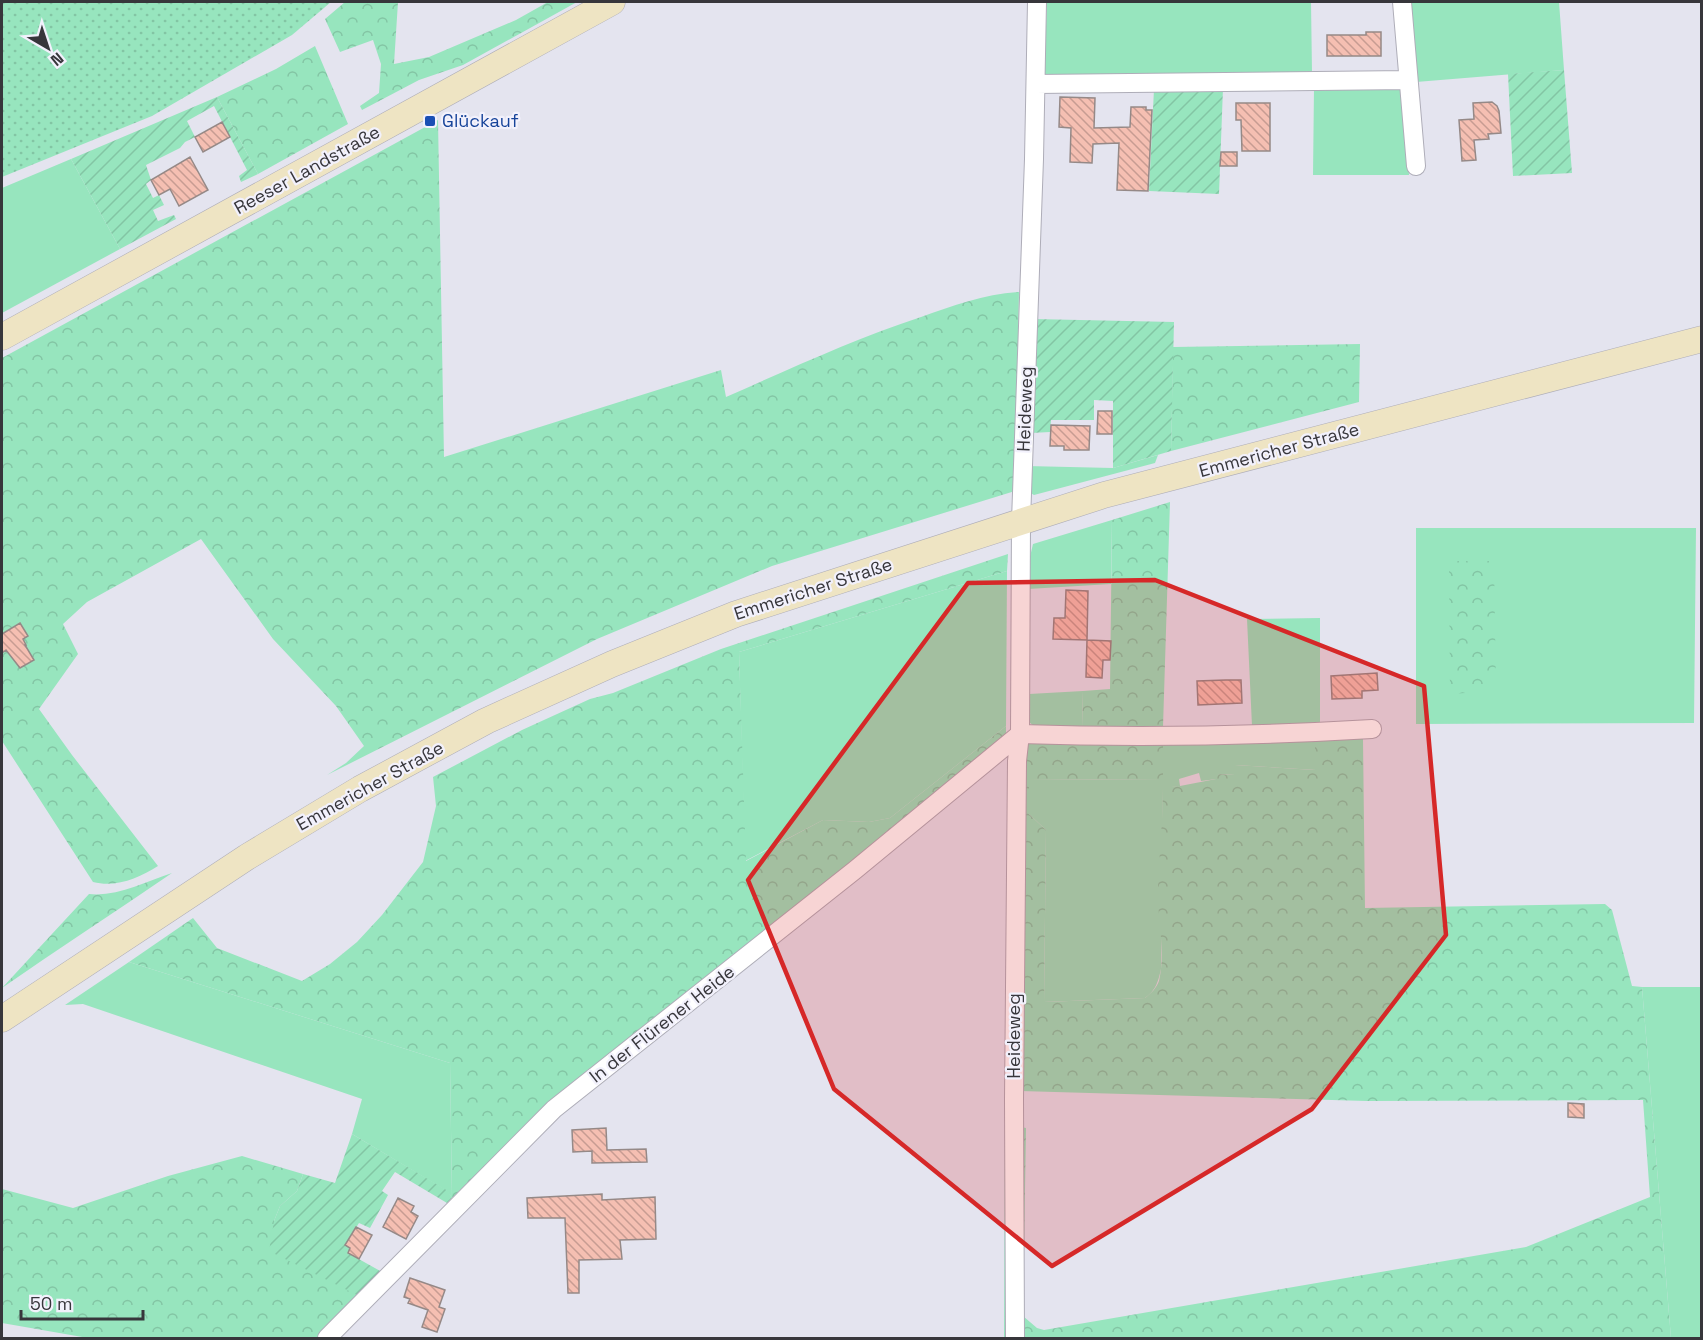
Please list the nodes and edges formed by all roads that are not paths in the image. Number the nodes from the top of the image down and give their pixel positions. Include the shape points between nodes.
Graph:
1 (612, 2) edge
2 (1037, 2) edge
3 (1402, 2) edge
4 (1408, 80) junction
5 (1036, 84) junction
6 (1416, 166) dead end
7 (2, 337) edge
8 (1701, 339) edge
9 (1021, 521) junction
10 (1372, 729) dead end
11 (1020, 734) junction
12 (2, 1019) edge
13 (327, 1338) edge
14 (1015, 1338) edge

1 - 7 main road, Reeser Landstraße
2 - 5 street, Heideweg
3 - 4 street
4 - 5 street
4 - 6 street
5 - 9 street, Heideweg
8 - 9 main road, Emmericher Straße via 1116,492
9 - 11 street, Heideweg
9 - 12 main road, Emmericher Straße via 736,614 486,721 247,856
10 - 11 street via 1120,738
11 - 13 street, In der Flürener Heide via 554,1109
11 - 14 street, Heideweg via 1014,990

